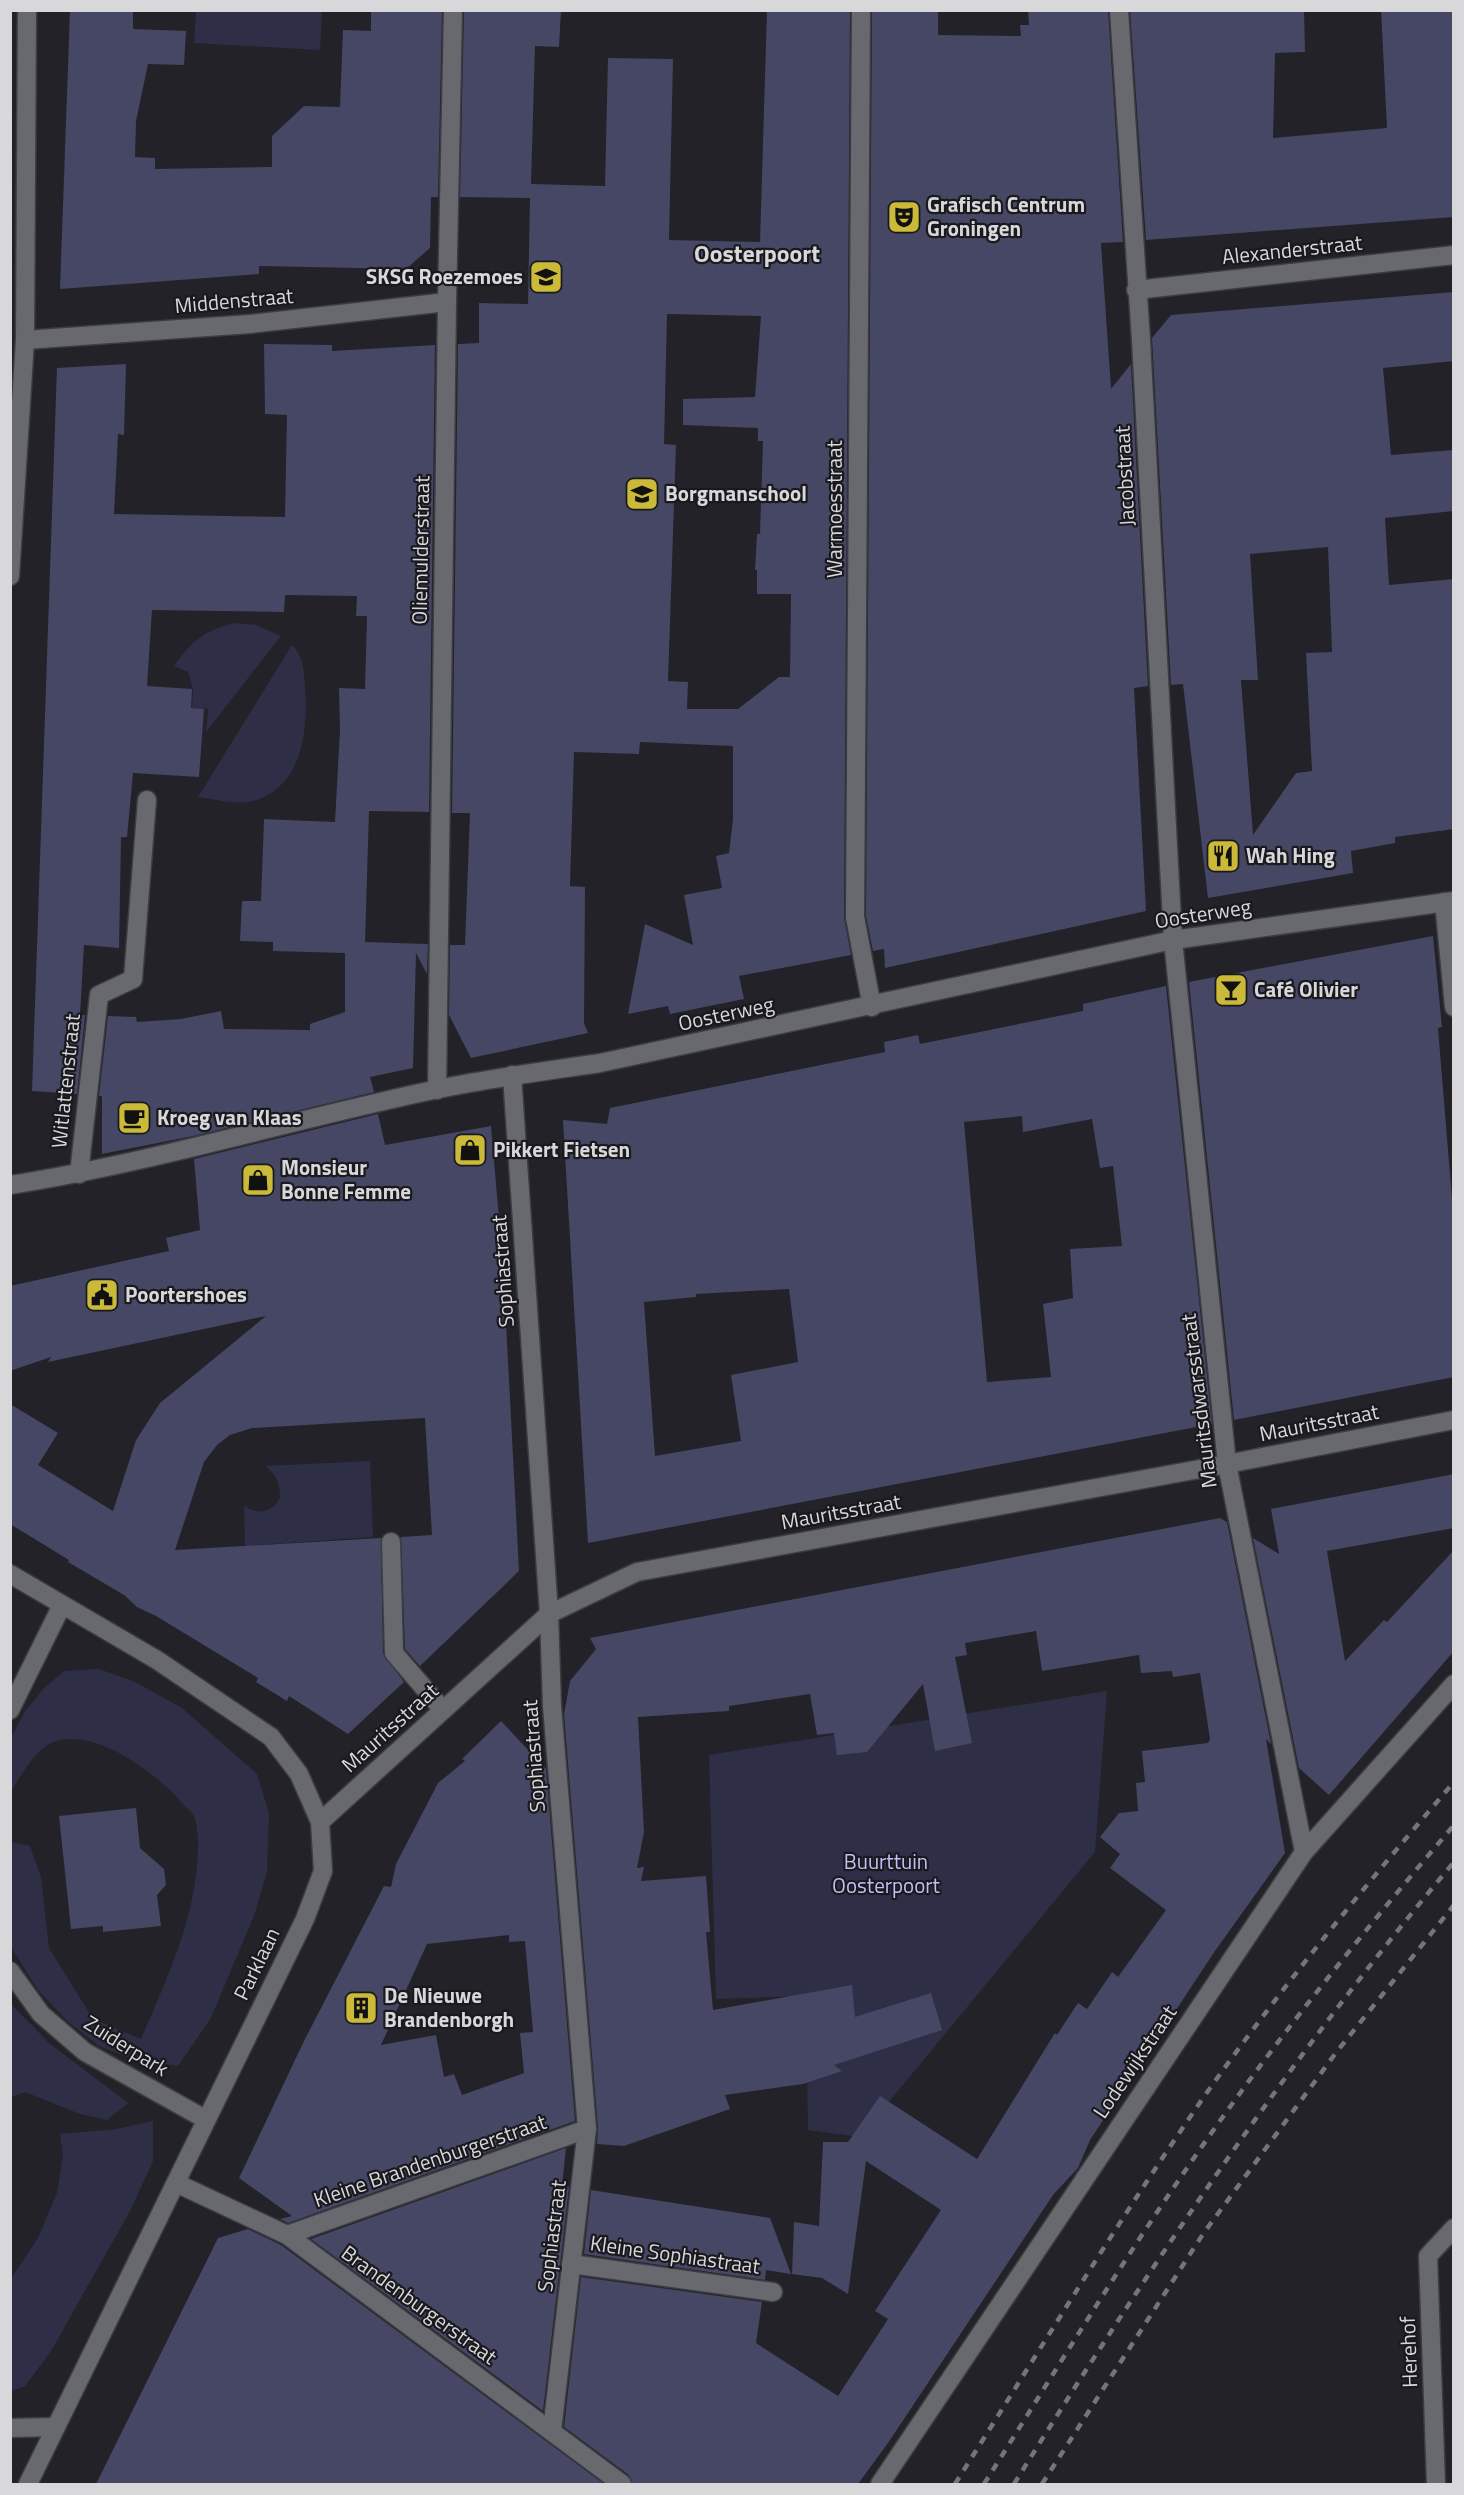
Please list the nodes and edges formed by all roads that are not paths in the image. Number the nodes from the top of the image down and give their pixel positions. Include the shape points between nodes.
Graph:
1 (27, 10) edge
2 (453, 10) edge
3 (861, 10) edge
4 (1119, 10) edge
5 (1454, 255) edge
6 (1136, 290) junction
7 (447, 302) junction
8 (25, 340) junction
9 (10, 576) edge
10 (147, 800) dead end
11 (1449, 902) edge
12 (1173, 940) junction
13 (872, 1007) junction
14 (1454, 1007) edge
15 (512, 1075) junction
16 (437, 1090) junction
17 (79, 1174) junction
18 (10, 1185) edge
19 (1454, 1420) edge
20 (1227, 1464) junction
21 (391, 1542) dead end
22 (10, 1574) edge
23 (62, 1605) junction
24 (549, 1614) junction
25 (1454, 1684) edge
26 (10, 1710) edge
27 (443, 1710) junction
28 (320, 1822) junction
29 (1304, 1852) junction
30 (10, 1971) edge
31 (206, 2119) junction
32 (587, 2129) junction
33 (176, 2183) junction
34 (1454, 2228) edge
35 (287, 2235) junction
36 (571, 2264) junction
37 (773, 2292) dead end
38 (55, 2427) junction
39 (10, 2428) edge
40 (552, 2431) junction
41 (28, 2484) edge
42 (622, 2484) edge
43 (880, 2484) edge
44 (1437, 2484) edge

1 - 8 street
2 - 7 street, Oliemulderstraat
3 - 13 street, Warmoesstraat via 855,917
4 - 6 street, Jacobstraat
5 - 6 street, Alexanderstraat
6 - 12 street, Jacobstraat
7 - 8 street, Middenstraat via 250,324
7 - 16 street, Oliemulderstraat
8 - 9 street
10 - 17 street, Witlattenstraat via 133,979 99,995
11 - 12 street, Oosterweg
11 - 14 street
12 - 13 street, Oosterweg
12 - 20 street, Mauritsdwarsstraat
13 - 15 street, Oosterweg via 600,1063
15 - 16 street, Oosterweg
15 - 24 street, Sophiastraat
16 - 17 street, Oosterweg
17 - 18 street, Oosterweg
19 - 20 street, Mauritsstraat
20 - 24 street, Mauritsstraat via 637,1572
20 - 29 street, Mauritsdwarsstraat
21 - 27 street via 394,1653
22 - 23 street, Parklaan
23 - 26 street
23 - 28 street, Parklaan via 157,1660 271,1737 299,1774
24 - 27 street, Mauritsstraat
24 - 32 street, Sophiastraat via 552,1706
25 - 29 street, Lodewijkstraat
27 - 28 street, Mauritsstraat
28 - 31 street, Parklaan via 323,1871 305,1919
29 - 43 street, Lodewijkstraat
30 - 31 street, Zuiderpark via 41,2014 85,2052
31 - 33 street, Parklaan
32 - 35 street, Kleine Brandenburgerstraat
32 - 36 street, Sophiastraat
33 - 35 street, Brandenburgerstraat
33 - 38 street, Parklaan
34 - 44 street, Herehof via 1428,2256
35 - 40 street, Brandenburgerstraat
36 - 37 street, Kleine Sophiastraat
36 - 40 street, Sophiastraat
38 - 39 street
38 - 41 street, Parklaan
40 - 42 street, Brandenburgerstraat

